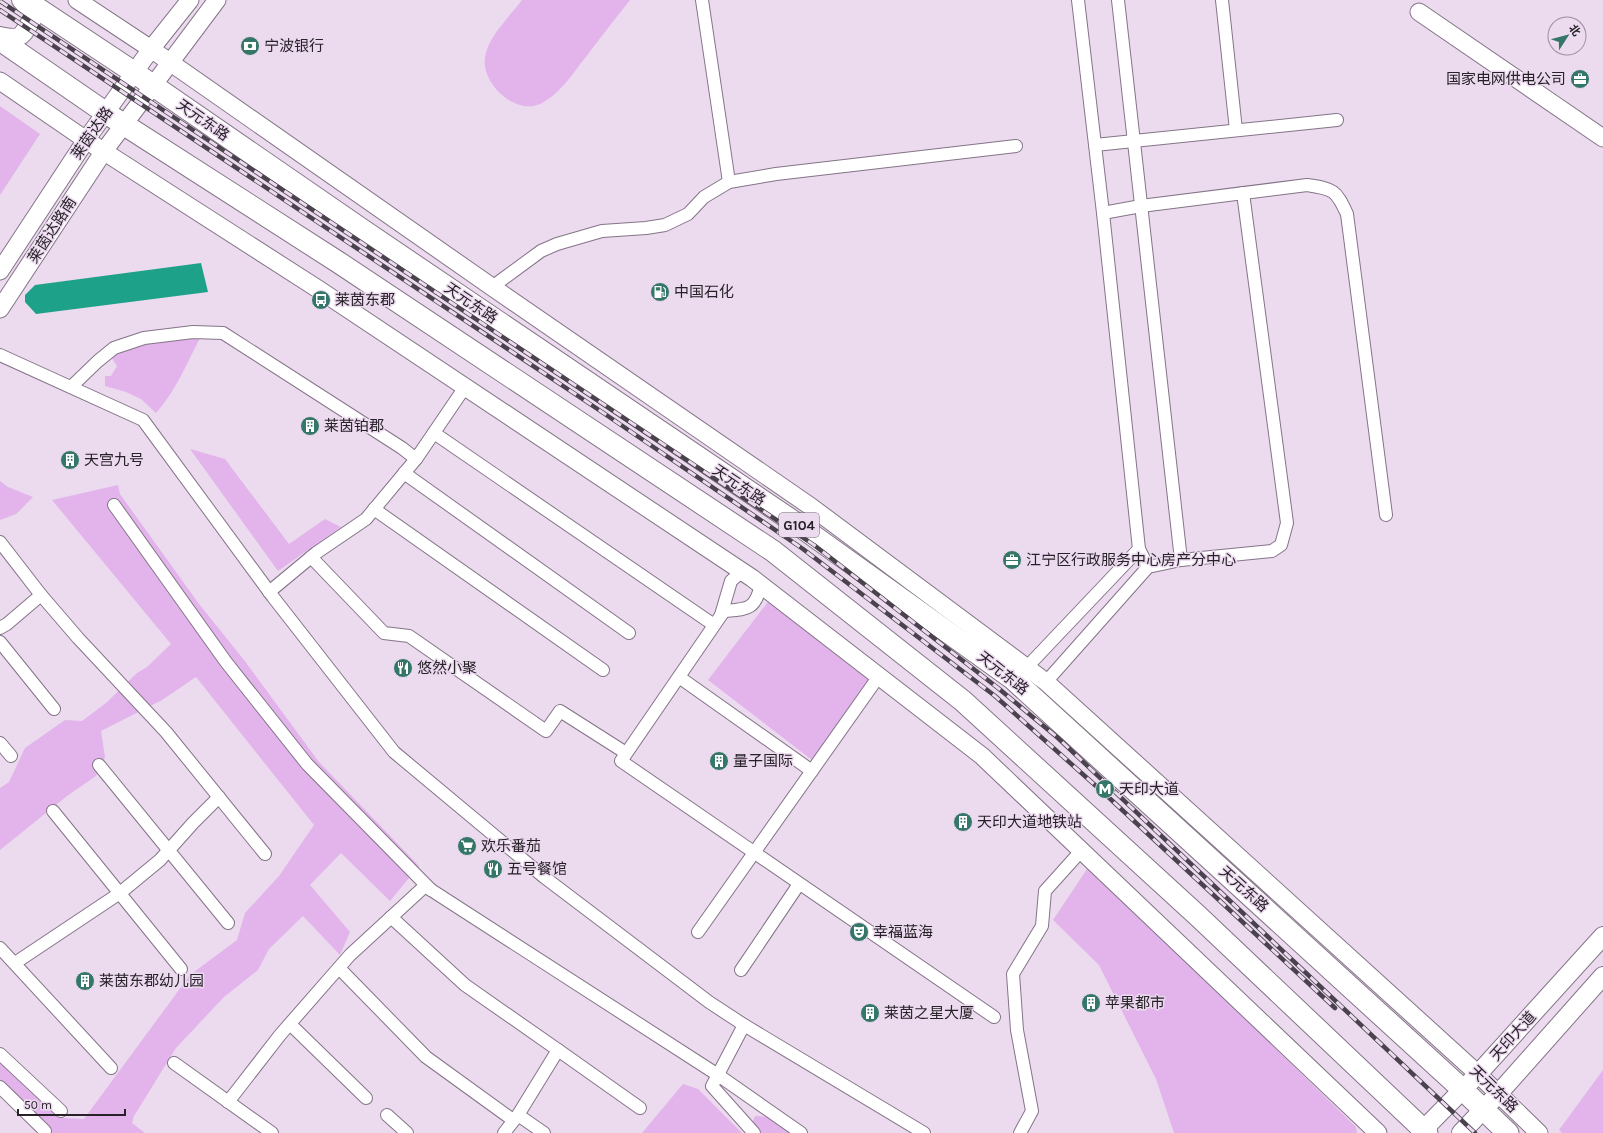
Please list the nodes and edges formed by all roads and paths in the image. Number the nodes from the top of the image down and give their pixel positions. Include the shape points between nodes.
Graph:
1 (21, 0) edge
2 (24, 0) edge
3 (78, 0) edge
4 (190, 0) edge
5 (216, 0) edge
6 (702, 0) edge
7 (1078, 0) edge
8 (1118, 0) edge
9 (1222, 0) edge
10 (1419, 12) dead end
11 (0, 36) edge
12 (0, 40) edge
13 (151, 49) junction
14 (170, 62) junction
15 (135, 73) junction
16 (0, 81) edge
17 (153, 86) junction
18 (106, 113) junction
19 (1337, 120) dead end
20 (124, 125) junction
21 (1236, 130) junction
22 (1603, 138) edge
23 (86, 140) junction
24 (1134, 140) junction
25 (1096, 145) junction
26 (1016, 146) dead end
27 (104, 151) junction
28 (729, 182) junction
29 (1243, 193) junction
30 (1141, 206) junction
31 (1103, 213) junction
32 (0, 271) edge
33 (492, 287) junction
34 (0, 309) edge
35 (0, 354) edge
36 (70, 387) junction
37 (465, 387) junction
38 (434, 433) junction
39 (416, 459) junction
40 (404, 473) junction
41 (114, 505) dead end
42 (374, 509) junction
43 (1386, 515) dead end
44 (0, 542) edge
45 (1139, 548) junction
46 (311, 557) junction
47 (1181, 560) junction
48 (1148, 567) junction
49 (742, 571) junction
50 (761, 585) junction
51 (269, 592) junction
52 (41, 595) junction
53 (718, 620) junction
54 (0, 628) edge
55 (629, 633) dead end
56 (0, 642) edge
57 (1027, 668) junction
58 (603, 670) dead end
59 (879, 676) junction
60 (679, 677) junction
61 (1046, 682) junction
62 (54, 709) dead end
63 (0, 743) edge
64 (626, 753) junction
65 (11, 756) dead end
66 (99, 765) dead end
67 (812, 771) junction
68 (219, 797) junction
69 (53, 810) dead end
70 (169, 850) junction
71 (1082, 851) junction
72 (754, 853) junction
73 (265, 854) dead end
74 (799, 884) junction
75 (431, 890) junction
76 (120, 893) junction
77 (391, 917) junction
78 (228, 923) dead end
79 (698, 932) dead end
80 (1603, 936) edge
81 (0, 948) edge
82 (15, 963) junction
83 (339, 968) junction
84 (181, 969) dead end
85 (741, 970) dead end
86 (1603, 976) edge
87 (994, 1018) dead end
88 (290, 1024) junction
89 (744, 1025) junction
90 (558, 1050) junction
91 (0, 1054) edge
92 (174, 1063) dead end
93 (111, 1068) dead end
94 (1478, 1074) junction
95 (718, 1075) junction
96 (0, 1087) edge
97 (1463, 1090) junction
98 (1499, 1093) junction
99 (366, 1098) dead end
100 (228, 1102) junction
101 (640, 1108) dead end
102 (1484, 1109) junction
103 (61, 1111) dead end
104 (387, 1115) dead end
105 (516, 1117) junction
106 (45, 1131) dead end
107 (1424, 1132) edge
108 (272, 1133) edge
109 (407, 1133) edge
110 (504, 1133) edge
111 (544, 1133) edge
112 (754, 1133) edge
113 (801, 1133) edge
114 (924, 1133) edge
115 (1020, 1133) edge
116 (1378, 1133) edge
117 (1461, 1133) edge
118 (1508, 1133) edge
119 (1539, 1133) edge

1 - 11 main road via 31,11 33,18 21,36
2 - 15 highway, 天元东路 / G104
3 - 13 street, 天元东路
4 - 13 street, 莱茵达路
5 - 14 street, 莱茵达路南
6 - 28 street
7 - 25 street
8 - 24 street
9 - 21 street
10 - 22 street
12 - 18 highway, G104
13 - 14 street, 天元东路
13 - 15 street, 莱茵达路
14 - 17 street, 莱茵达路南
14 - 33 street, 天元东路
15 - 17 highway, 天元东路 / G104
15 - 18 street, 莱茵达路
16 - 23 street
17 - 20 street, 莱茵达路南
17 - 97 highway, 天元东路 / G104 via 791,519 1014,679
18 - 20 highway, G104
18 - 23 street, 莱茵达路
19 - 21 street
20 - 27 street, 莱茵达路南
20 - 107 highway, G104 via 344,266 772,551 963,701 1198,916
21 - 24 street
23 - 27 street
23 - 32 street, 莱茵达路
24 - 25 street
24 - 30 street
25 - 31 street
26 - 28 street via 776,174
27 - 34 street, 莱茵达路南
27 - 37 street
28 - 33 street via 704,197 688,214 665,225 602,231 557,244 541,251
29 - 30 street
29 - 43 street via 1307,185 1324,187 1338,196 1347,214
29 - 47 street via 1287,523 1281,545 1272,551
30 - 31 street
30 - 47 street
31 - 45 street
33 - 57 street, 天元东路 via 810,506
35 - 36 street
36 - 39 street via 114,348 144,338 193,332 224,333
36 - 51 street via 143,420
37 - 38 street
37 - 49 street
38 - 39 street
38 - 53 street
39 - 40 street
40 - 42 street
40 - 55 street
41 - 75 street via 226,662 307,764
42 - 46 street via 366,519
42 - 58 street
44 - 52 street
45 - 48 street
45 - 57 street
46 - 51 street
46 - 64 street via 384,633 409,636 546,731 560,711
47 - 48 street
48 - 61 street
49 - 50 street
49 - 53 street via 732,581
50 - 53 street via 758,600 746,609 724,611
50 - 59 street
51 - 89 street via 394,752 544,877
52 - 54 street
52 - 68 street via 166,732
53 - 60 street
56 - 62 street
57 - 61 street, 天元东路
59 - 67 street
59 - 71 street via 982,756
60 - 64 street
60 - 67 street
61 - 94 street, 天元东路
63 - 65 street
64 - 72 street via 621,761
66 - 70 street
67 - 72 street
68 - 70 street
68 - 73 street
69 - 76 street
70 - 76 street
70 - 78 street
71 - 115 street via 1045,891 1042,926 1013,974 1017,1030 1032,1111
71 - 116 street
72 - 74 street
72 - 79 street
74 - 85 street
74 - 87 street
75 - 77 street via 425,886
75 - 95 street
76 - 82 street
76 - 84 street
77 - 83 street
77 - 90 street via 465,986
80 - 94 main road, 天印大道
81 - 82 street
82 - 93 street
83 - 88 street
83 - 105 street via 426,1057
86 - 98 main road, 天印大道
88 - 99 street
88 - 100 street
89 - 95 street
89 - 114 street
90 - 101 street
90 - 105 street
91 - 103 street
92 - 100 street
94 - 97 main road, 天印大道
94 - 98 street, 天元东路
95 - 112 street via 712,1086
95 - 113 street
96 - 106 street
97 - 102 highway, 天元东路 / G104
97 - 107 main road, 天印大道
98 - 102 main road, 天印大道
98 - 119 street, 天元东路
100 - 108 street
102 - 117 main road, 天印大道
102 - 118 highway, 天元东路 / G104
104 - 109 street
105 - 110 street
105 - 111 street

